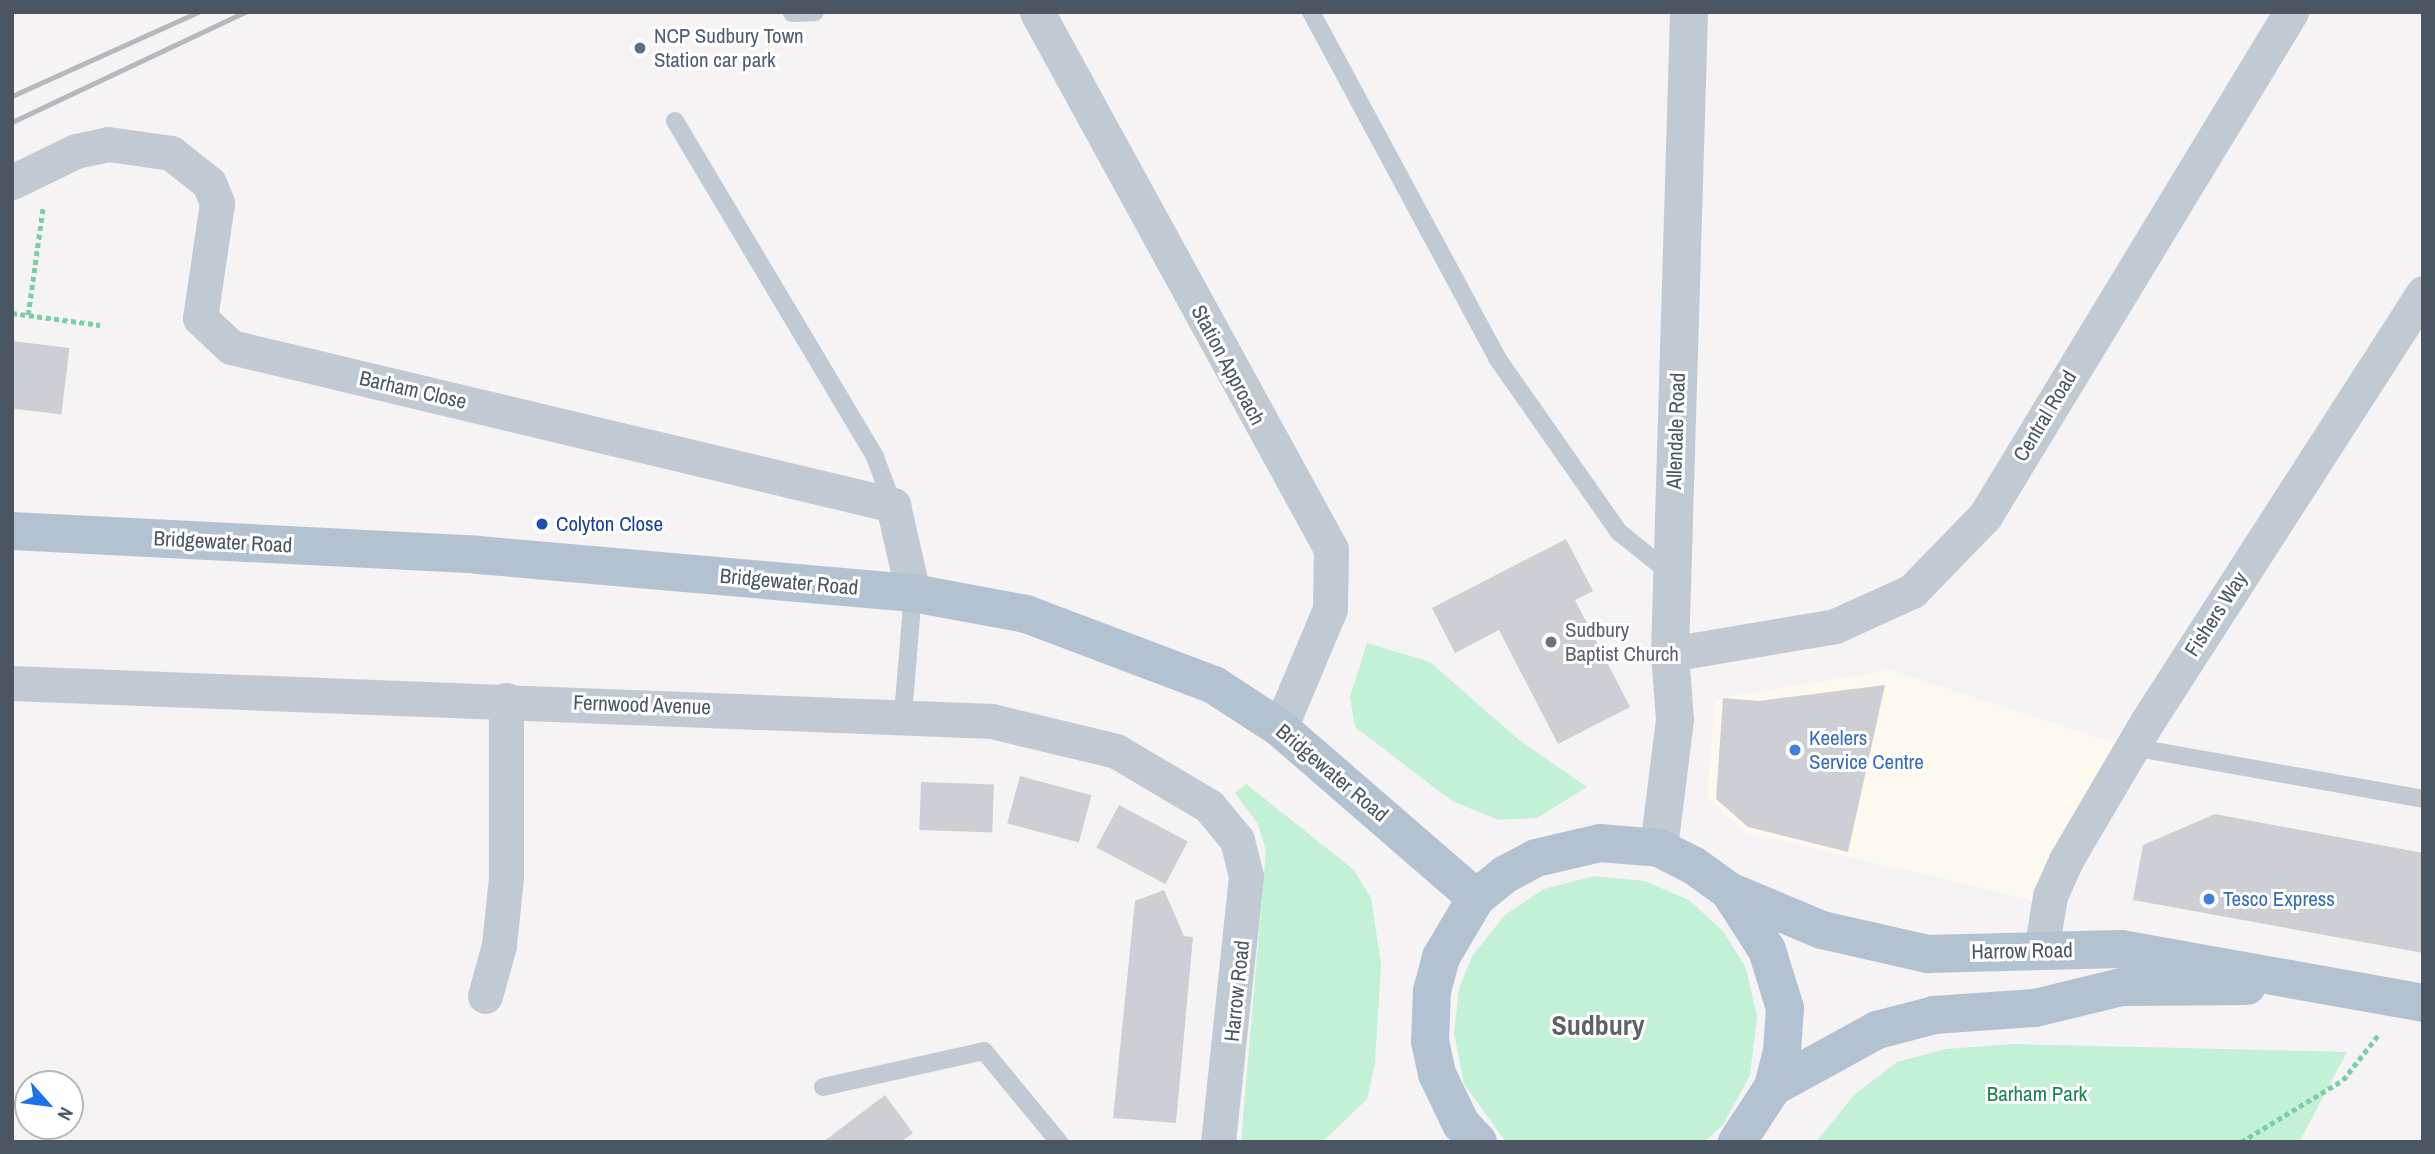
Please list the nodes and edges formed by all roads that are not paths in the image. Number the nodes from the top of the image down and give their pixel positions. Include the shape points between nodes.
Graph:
1 (815, 12) edge
2 (1037, 12) edge
3 (1311, 12) edge
4 (1689, 12) edge
5 (2291, 12) edge
6 (792, 13) edge
7 (676, 121) dead end
8 (12, 182) edge
9 (2423, 293) edge
10 (893, 505) junction
11 (12, 531) edge
12 (1672, 574) junction
13 (913, 593) junction
14 (1670, 654) junction
15 (12, 683) edge
16 (506, 700) junction
17 (903, 715) junction
18 (1280, 728) junction
19 (2132, 747) junction
20 (2423, 799) edge
21 (1237, 840) joint
22 (1659, 848) junction
23 (1729, 891) junction
24 (1476, 898) junction
25 (2041, 951) junction
26 (2322, 984) junction
27 (485, 996) dead end
28 (2414, 1002) edge
29 (823, 1087) dead end
30 (1773, 1087) junction
31 (1459, 1136) edge
32 (1059, 1142) edge
33 (1218, 1142) edge
34 (1737, 1142) edge

1 - 6 lane
2 - 18 street, Station Approach via 1331,549 1330,609
3 - 12 lane via 1497,358 1619,532
4 - 12 street, Allendale Road
5 - 14 street, Central Road via 1976,525 1912,590 1835,626
7 - 10 lane via 875,457
8 - 10 street, Barham Close via 76,151 108,144 171,153 209,183 217,203 200,318 231,348
9 - 19 street, Fishers Way
10 - 13 street
11 - 13 main road, Bridgewater Road via 478,555
12 - 14 street, Allendale Road
13 - 17 lane
13 - 18 main road, Bridgewater Road via 1026,614 1214,685
14 - 22 street, Allendale Road via 1675,720
15 - 16 street, Fernwood Avenue
16 - 17 street, Fernwood Avenue
16 - 27 street via 506,877 499,945
17 - 21 street, Fernwood Avenue via 992,721 1116,751 1209,806
18 - 24 main road, Bridgewater Road
19 - 20 lane
19 - 25 street, Fishers Way via 2066,860 2050,896
21 - 33 street, Harrow Road via 1246,876
22 - 23 main road, Harrow Road
22 - 24 main road via 1600,843 1536,858
23 - 25 main road, Harrow Road via 1822,930 1928,954
23 - 30 main road via 1767,950 1785,1009
24 - 31 main road via 1441,957 1432,991 1437,1074
25 - 26 main road, Harrow Road via 2121,949
26 - 28 main road, Harrow Road
26 - 30 main road, Harrow Road via 2122,987 2035,1008 1934,1015 1877,1030
29 - 32 lane via 984,1051
30 - 34 main road

